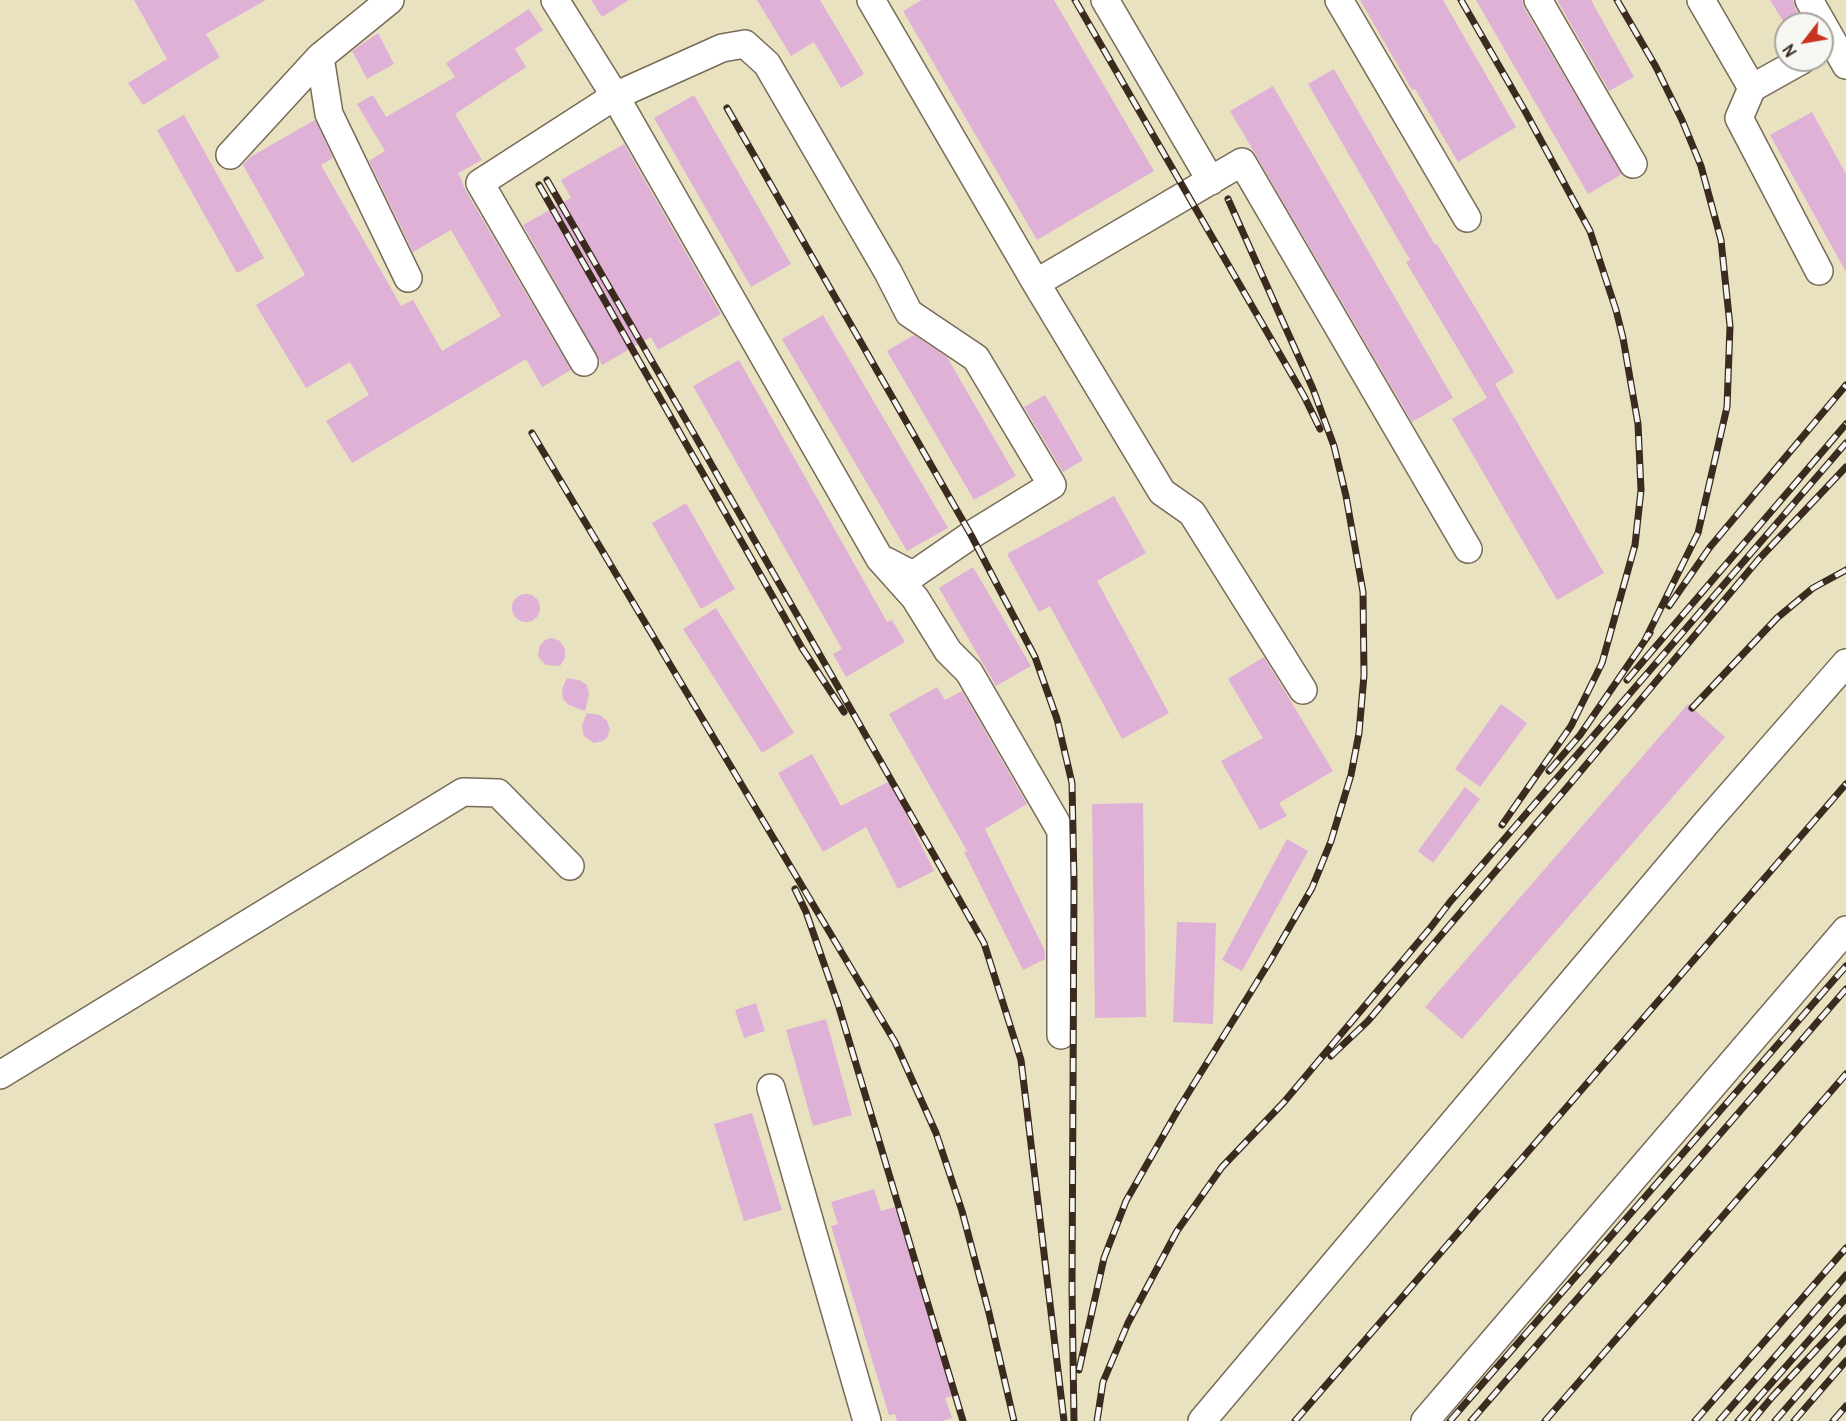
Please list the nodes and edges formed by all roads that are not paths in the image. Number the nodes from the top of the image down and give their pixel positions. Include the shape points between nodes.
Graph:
1 (390, 0) edge
2 (555, 0) edge
3 (871, 0) edge
4 (1105, 0) edge
5 (1339, 0) edge
6 (1538, 0) edge
7 (1701, 0) edge
8 (320, 57) junction
9 (1781, 72) edge
10 (1752, 88) junction
11 (615, 96) junction
12 (230, 155) dead end
13 (1632, 164) dead end
14 (1211, 181) junction
15 (1467, 218) dead end
16 (1819, 271) dead end
17 (408, 278) dead end
18 (1036, 283) junction
19 (584, 362) dead end
20 (1468, 549) dead end
21 (880, 559) junction
22 (1846, 663) edge
23 (1303, 690) dead end
24 (570, 866) dead end
25 (1846, 930) edge
26 (1061, 1035) dead end
27 (0, 1075) edge
28 (771, 1088) dead end
29 (867, 1421) edge
30 (1202, 1421) edge
31 (1425, 1421) edge

1 - 8 street
2 - 11 street
3 - 18 street
4 - 14 street
5 - 15 street
6 - 13 street
7 - 10 street
8 - 12 street
8 - 17 street via 329,114
9 - 10 street
10 - 16 street via 1739,118
11 - 19 street via 480,183
11 - 21 street
11 - 21 street via 722,48 745,44 767,64 909,313 976,358 1052,485 913,575
14 - 18 street
14 - 20 street via 1242,162
18 - 23 street via 1162,492 1192,513
21 - 26 street via 915,598 948,651 969,672 1061,831
22 - 30 street
24 - 27 street via 498,793 464,792
25 - 31 street
28 - 29 street

